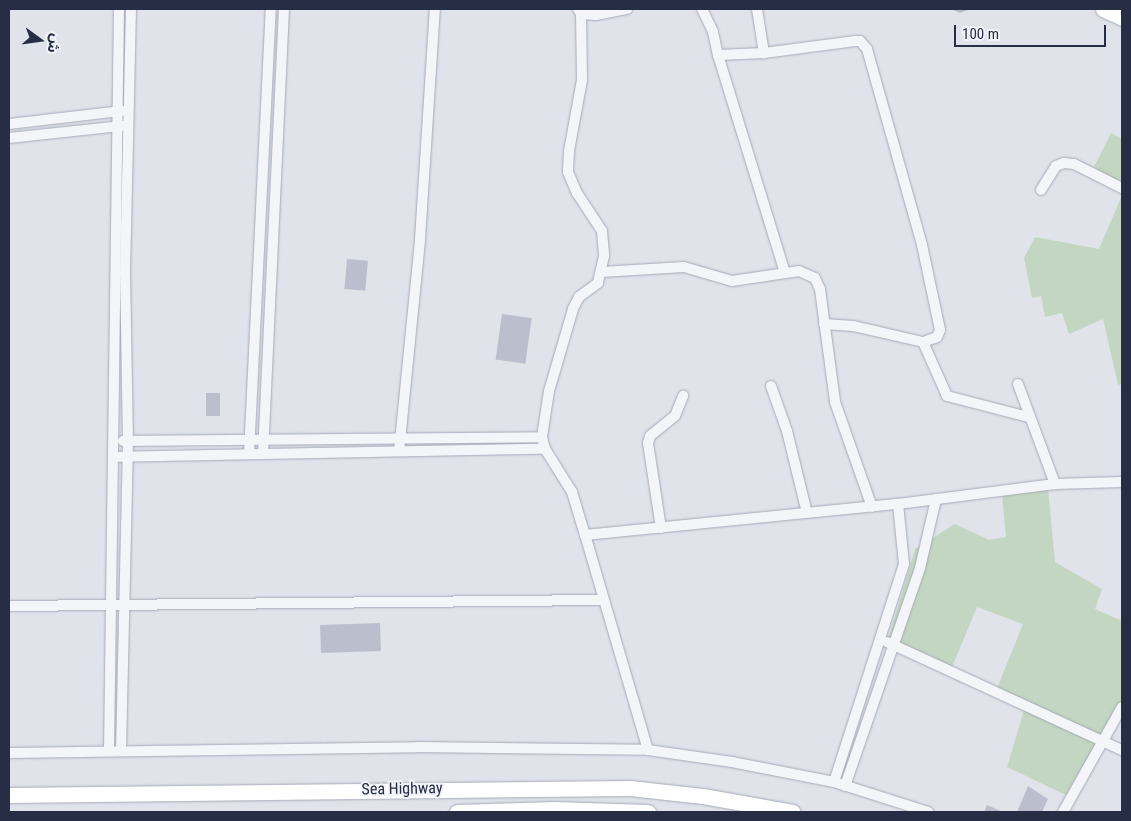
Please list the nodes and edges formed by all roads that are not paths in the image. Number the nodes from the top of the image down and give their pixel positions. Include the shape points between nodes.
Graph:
1 (119, 9) edge
2 (131, 9) edge
3 (271, 9) edge
4 (284, 9) edge
5 (434, 9) edge
6 (627, 9) edge
7 (702, 9) edge
8 (757, 9) edge
9 (1103, 9) edge
10 (579, 11) edge
11 (1122, 18) edge
12 (764, 53) junction
13 (718, 55) junction
14 (128, 111) junction
15 (116, 112) junction
16 (9, 124) edge
17 (117, 126) junction
18 (128, 126) junction
19 (9, 138) edge
20 (1122, 188) edge
21 (1041, 190) dead end
22 (601, 272) junction
23 (786, 273) junction
24 (824, 324) junction
25 (923, 342) junction
26 (1018, 384) dead end
27 (771, 386) dead end
28 (683, 396) dead end
29 (1028, 417) junction
30 (542, 437) junction
31 (401, 438) junction
32 (113, 441) junction
33 (249, 441) junction
34 (263, 441) junction
35 (128, 442) junction
36 (545, 449) junction
37 (399, 451) junction
38 (249, 454) junction
39 (263, 454) junction
40 (113, 457) junction
41 (128, 457) junction
42 (1122, 482) edge
43 (1055, 484) junction
44 (936, 500) junction
45 (898, 504) junction
46 (872, 507) junction
47 (807, 513) junction
48 (662, 528) junction
49 (585, 535) junction
50 (603, 600) junction
51 (126, 605) junction
52 (9, 606) edge
53 (112, 606) junction
54 (882, 640) junction
55 (893, 645) junction
56 (1122, 707) edge
57 (1104, 740) junction
58 (648, 750) junction
59 (1122, 750) edge
60 (109, 751) junction
61 (122, 751) junction
62 (9, 753) edge
63 (834, 782) junction
64 (846, 786) junction
65 (9, 795) edge
66 (457, 812) edge
67 (648, 812) edge
68 (792, 812) edge
69 (928, 812) edge
70 (1063, 812) edge

1 - 15 street
2 - 14 street
3 - 33 street
4 - 34 street
5 - 31 street via 420,239
6 - 10 street via 596,15
7 - 13 street via 713,32
8 - 12 street
9 - 11 highway
10 - 22 street via 580,103 568,162 572,184 605,242
12 - 13 street
12 - 25 street via 855,41 864,44 922,245 940,322 937,337
13 - 23 street
14 - 15 street
14 - 18 street
15 - 16 street
15 - 17 street
17 - 18 street
17 - 19 street
17 - 32 street
18 - 35 street
20 - 21 street via 1074,164 1064,163 1056,166
22 - 23 street via 684,266 738,281
22 - 30 street via 598,283 580,297 572,309 549,391
23 - 24 street via 799,271 815,278
24 - 25 street via 853,326
24 - 46 street via 836,402
25 - 29 street via 947,396
26 - 29 street
27 - 47 street via 787,431
28 - 48 street via 675,416 650,436 648,443
29 - 43 street
30 - 31 street
30 - 36 street
31 - 34 street
31 - 37 street
32 - 35 street
32 - 40 street
33 - 34 street
33 - 35 street
33 - 38 street
34 - 39 street
35 - 41 street
36 - 37 street
36 - 49 street via 569,486
37 - 39 street
38 - 39 street
38 - 41 street
40 - 41 street
40 - 53 street
41 - 51 street
42 - 43 street
43 - 44 street
44 - 45 street
44 - 55 street via 920,568
45 - 46 street
45 - 54 street via 904,564
46 - 47 street
47 - 48 street
48 - 49 street
49 - 50 street
50 - 51 street
50 - 58 street
51 - 53 street
51 - 61 street
52 - 53 street
53 - 60 street
54 - 55 street
54 - 63 street
55 - 57 street
55 - 64 street
56 - 57 street
57 - 59 street
57 - 70 street
58 - 61 street via 500,747
58 - 63 street
60 - 61 street
60 - 62 street
63 - 64 street
64 - 69 street
65 - 68 highway, Sea Highway via 630,788 703,796
66 - 67 highway, Sea Highway via 554,809

